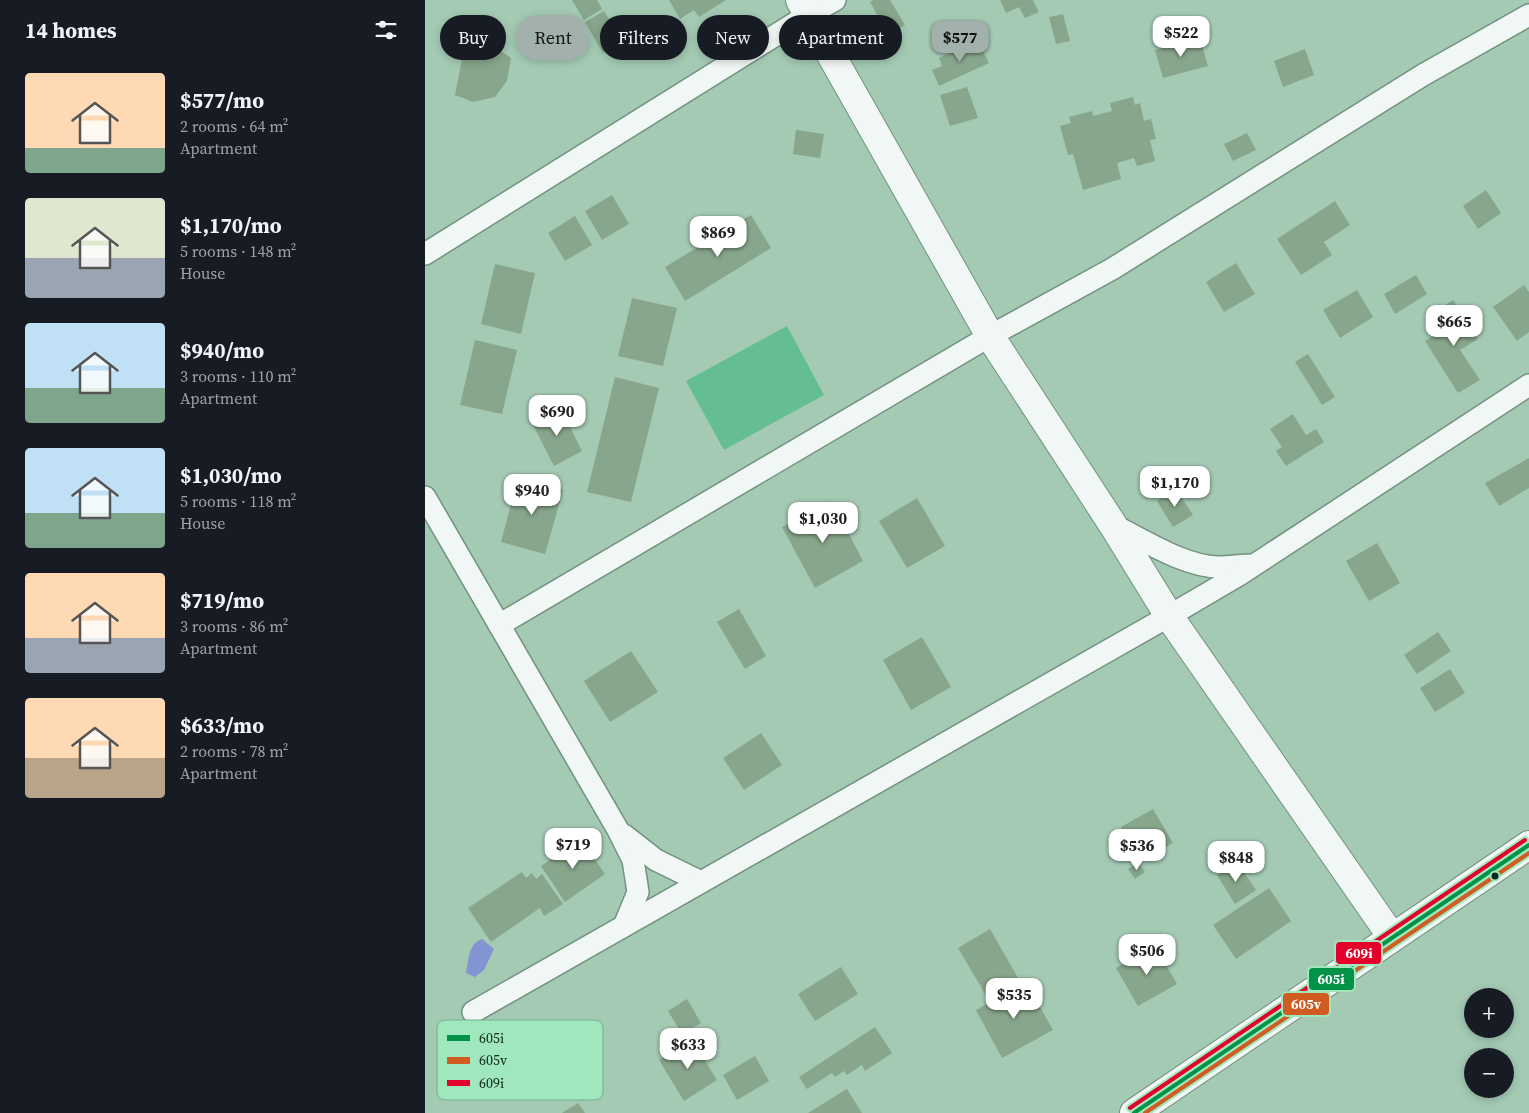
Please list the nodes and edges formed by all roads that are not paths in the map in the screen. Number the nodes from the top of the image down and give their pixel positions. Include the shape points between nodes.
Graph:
1 (835, 0) edge
2 (804, 7) edge
3 (1529, 15) edge
4 (425, 254) edge
5 (990, 336) junction
6 (1529, 385) edge
7 (425, 497) edge
8 (1113, 525) junction
9 (1253, 565) junction
10 (1169, 616) junction
11 (499, 625) junction
12 (618, 830) junction
13 (1529, 845) edge
14 (701, 882) junction
15 (624, 926) junction
16 (1392, 937) junction
17 (473, 1012) dead end
18 (1134, 1113) edge

1 - 2 street
2 - 4 street
2 - 5 street
3 - 5 street via 1423,75 1112,269
5 - 8 street
5 - 11 street
6 - 9 street
7 - 11 street
8 - 9 street via 1195,564 1218,567
8 - 10 street
9 - 10 street
10 - 14 street
10 - 16 street
11 - 12 street
12 - 14 street via 656,860
12 - 15 street via 633,860 638,892
13 - 16 street
14 - 15 street
15 - 17 street
16 - 18 street

